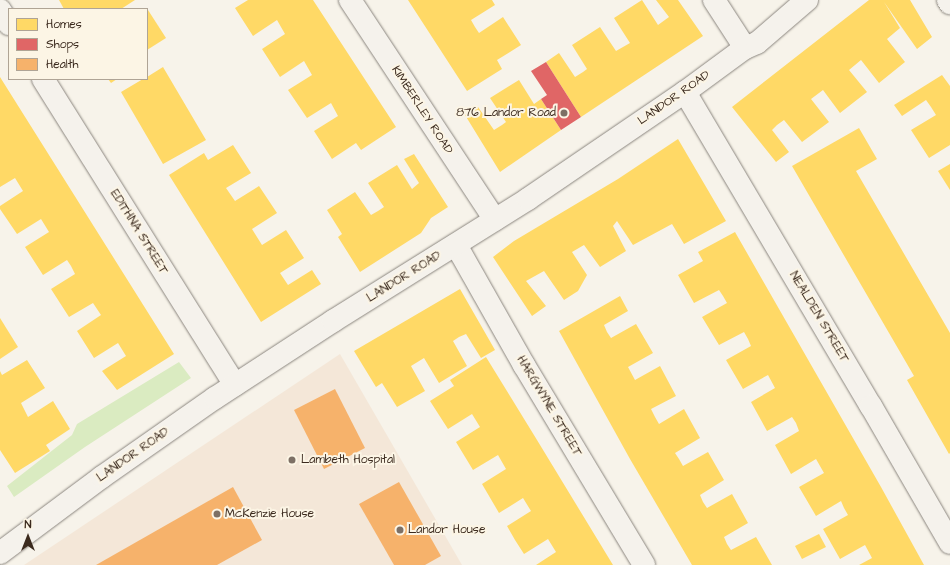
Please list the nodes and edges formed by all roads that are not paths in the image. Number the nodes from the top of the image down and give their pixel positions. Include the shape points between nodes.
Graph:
1 (350, 0) edge
2 (714, 0) edge
3 (807, 0) edge
4 (948, 0) edge
5 (950, 3) edge
6 (0, 10) edge
7 (8, 22) edge
8 (745, 48) junction
9 (44, 80) edge
10 (685, 92) junction
11 (495, 220) junction
12 (456, 245) junction
13 (235, 385) junction
14 (950, 543) edge
15 (3, 544) edge
16 (644, 565) edge

1 - 11 street, KIMBERLEY ROAD
2 - 8 street
3 - 8 street, LANDOR ROAD via 757,43
4 - 5 street
6 - 7 street
8 - 10 street, LANDOR ROAD
9 - 13 street, EDITHNA STREET
10 - 11 street, LANDOR ROAD
10 - 14 street, NEALDEN STREET
11 - 12 street, LANDOR ROAD
12 - 13 street, LANDOR ROAD
12 - 16 street, HARGWYNE STREET via 524,365
13 - 15 street, LANDOR ROAD

